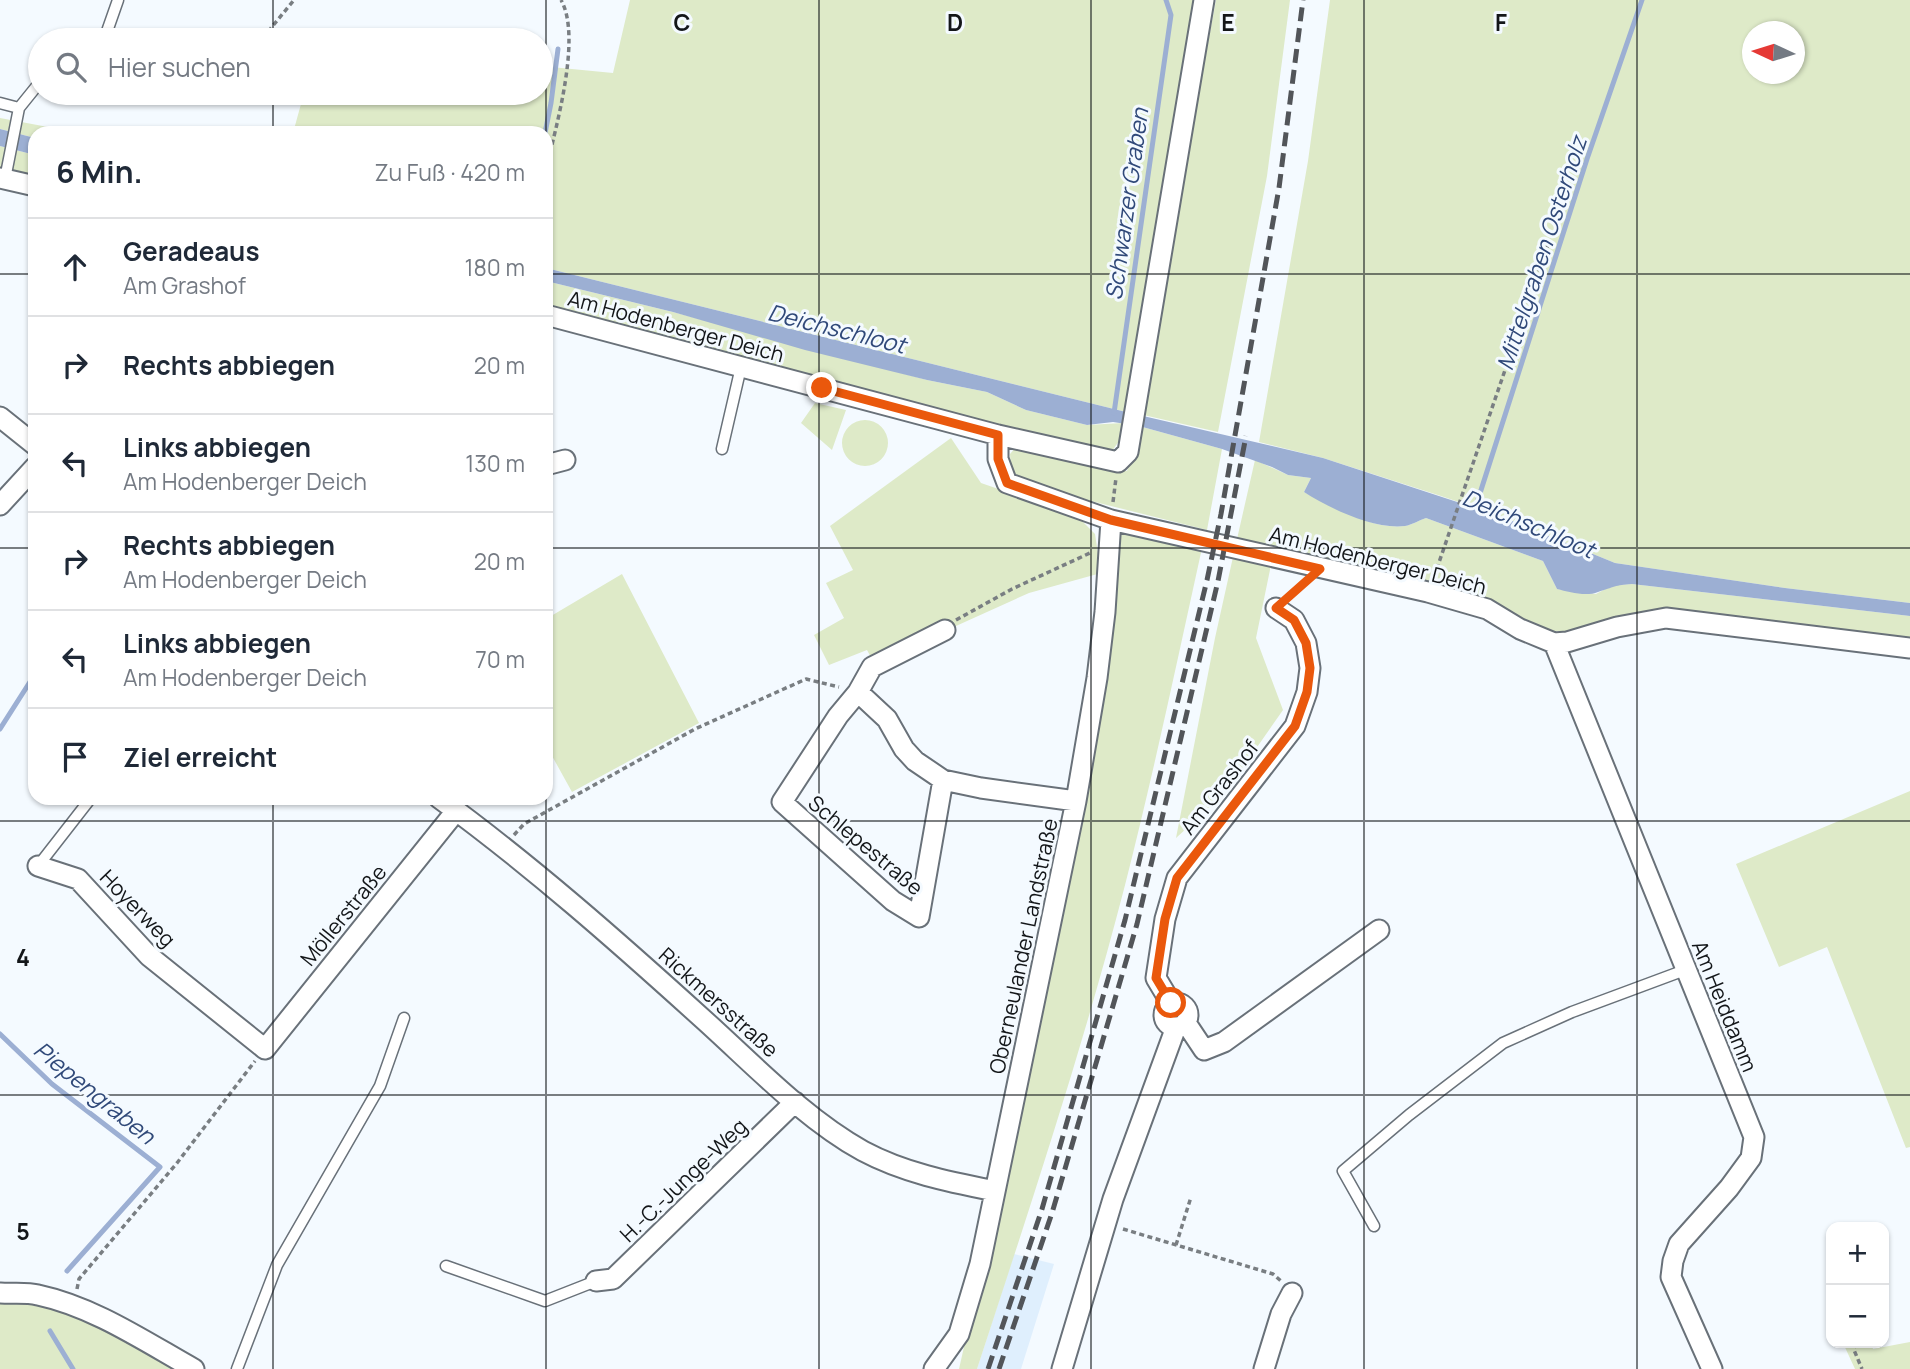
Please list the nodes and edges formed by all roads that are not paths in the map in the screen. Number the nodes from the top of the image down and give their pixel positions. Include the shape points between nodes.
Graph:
1 (118, 0) edge
2 (1204, 0) edge
3 (108, 28) edge
4 (28, 97) edge
5 (0, 103) edge
6 (19, 108) junction
7 (2, 179) edge
8 (28, 185) edge
9 (553, 317) edge
10 (741, 366) junction
11 (0, 417) edge
12 (998, 435) junction
13 (28, 439) edge
14 (722, 449) dead end
15 (565, 460) dead end
16 (553, 463) edge
17 (28, 475) edge
18 (0, 505) edge
19 (1111, 520) junction
20 (1276, 608) road end
21 (945, 630) road end
22 (1554, 643) junction
23 (1910, 648) edge
24 (858, 692) junction
25 (943, 780) junction
26 (1076, 801) junction
27 (86, 805) edge
28 (448, 805) edge
29 (456, 811) junction
30 (38, 866) joint
31 (1379, 930) dead end
32 (1685, 970) junction
33 (404, 1018) dead end
34 (1181, 1025) junction
35 (265, 1049) joint
36 (795, 1102) junction
37 (995, 1191) junction
38 (1374, 1226) dead end
39 (446, 1266) dead end
40 (596, 1281) joint
41 (0, 1293) edge
42 (1292, 1293) road end
43 (194, 1369) edge
44 (237, 1369) edge
45 (934, 1369) edge
46 (1062, 1369) edge
47 (1264, 1369) edge
48 (1712, 1369) edge

1 - 3 lane
2 - 12 street, Am Hodenberger Deich via 1128,452 1118,463
4 - 6 lane
5 - 6 lane
6 - 7 lane
7 - 8 street
9 - 10 street, Am Hodenberger Deich
10 - 12 street, Am Hodenberger Deich
10 - 14 lane
11 - 13 street
12 - 19 street, Am Hodenberger Deich via 998,459 1007,483
15 - 16 street
17 - 18 street
19 - 22 street, Am Hodenberger Deich via 1428,592 1487,609
19 - 26 street, Oberneulander Landstraße via 1097,678
20 - 34 street, Am Grashof via 1294,620 1306,643 1307,692 1295,726 1177,878 1156,978 1171,1003 1164,1017 1170,1026
21 - 24 street, Schlepestraße via 872,667
22 - 23 street via 1665,618
22 - 32 street, Am Heiddamm
24 - 25 street via 887,719 915,761
24 - 25 street, Schlepestraße via 782,802 893,901 919,917
25 - 26 street
26 - 37 street, Oberneulander Landstraße
27 - 30 lane, Hoyerweg
28 - 29 street, Rickmersstraße
29 - 35 street, Möllerstraße
29 - 36 street, Rickmersstraße via 614,939
30 - 35 street, Hoyerweg via 78,879 149,956
31 - 34 street, Am Grashof via 1224,1042 1204,1050
32 - 38 lane via 1503,1043 1409,1115 1343,1171
32 - 48 street, Am Heiddamm via 1754,1137 1751,1157 1679,1244 1672,1261 1671,1277
33 - 44 lane via 380,1086 277,1265
34 - 46 street via 1105,1223
36 - 37 street, Rickmersstraße via 864,1151 916,1172
36 - 40 street, H.-C.-Junge-Weg via 613,1279
37 - 45 street, Oberneulander Landstraße via 960,1334
39 - 40 lane via 545,1301
41 - 43 street via 36,1294 74,1306
42 - 47 street

